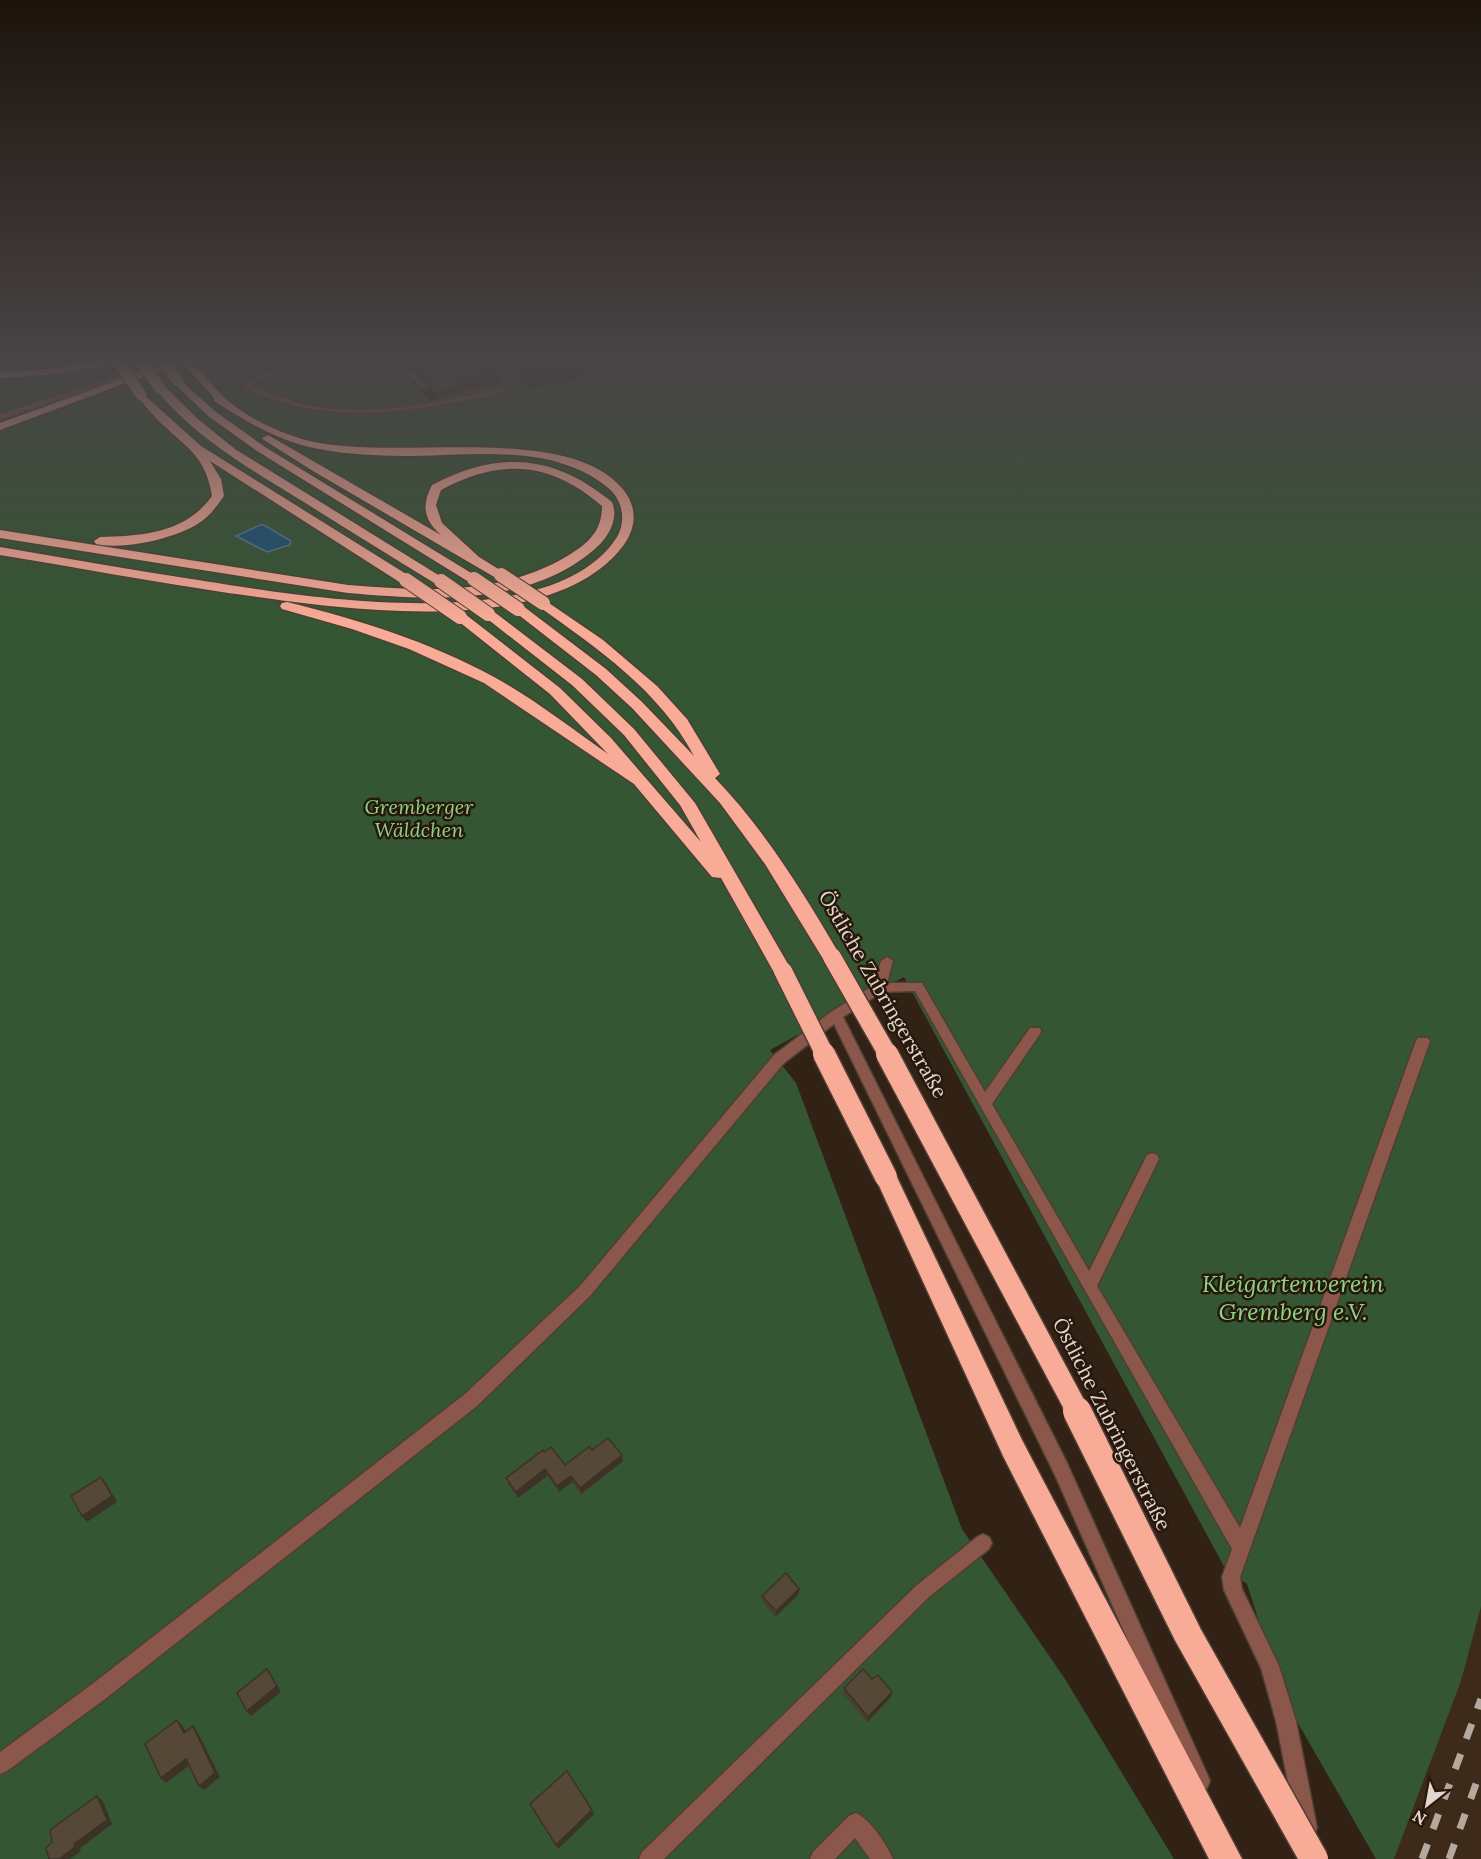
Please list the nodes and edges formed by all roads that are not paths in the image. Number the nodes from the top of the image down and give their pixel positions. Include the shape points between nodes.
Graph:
1 (197, 448) joint
2 (227, 448) edge
3 (259, 448) edge
4 (283, 448) edge
5 (332, 448) edge
6 (0, 534) edge
7 (35, 539) junction
8 (0, 551) edge
9 (474, 559) junction
10 (228, 589) junction
11 (637, 780) junction
12 (726, 798) junction
13 (745, 905) junction
14 (887, 961) dead end
15 (880, 987) junction
16 (836, 1015) junction
17 (1035, 1031) dead end
18 (1423, 1041) dead end
19 (984, 1103) junction
20 (1152, 1159) dead end
21 (1089, 1286) junction
22 (983, 1543) dead end
23 (1242, 1549) junction
24 (0, 1764) edge
25 (649, 1859) edge
26 (820, 1859) edge
27 (883, 1859) edge
28 (1226, 1859) edge
29 (1235, 1859) edge
30 (1296, 1859) edge
31 (1314, 1859) edge

1 - 7 highway via 215,479 218,496 210,511 188,525 140,539
1 - 11 highway, bridge via 460,617 555,692 606,741
2 - 13 highway, bridge via 441,581 577,682 629,732 687,803
3 - 12 highway, Östliche Zubringerstraße, bridge via 474,579 602,672
4 - 9 highway
5 - 10 highway via 379,453 495,451 568,462 613,485 628,505 628,529 616,548 596,565 564,583 511,599 460,606 399,606 335,603
6 - 7 highway
7 - 9 highway via 325,587 457,592 510,586 562,567 598,540 609,523 608,505 576,478 548,468 511,464 482,467 455,476 436,488 430,505 436,524
8 - 10 highway
9 - 12 highway, bridge via 590,637 656,694 682,723
10 - 11 highway via 357,626 489,680
11 - 13 highway
12 - 31 highway, Östliche Zubringerstraße, bridge via 794,893 905,1084 1087,1429 1188,1635
13 - 28 highway, bridge via 783,971 886,1177 1013,1449
14 - 15 lane
15 - 16 lane
15 - 19 lane via 918,986
16 - 24 lane via 779,1059 585,1291 471,1400
16 - 29 lane via 1061,1469
17 - 19 lane
18 - 23 lane
19 - 21 lane
20 - 21 lane
21 - 23 lane
22 - 25 lane via 923,1591
23 - 30 lane via 1231,1577 1233,1590 1270,1666 1286,1721 1308,1834
26 - 27 lane via 856,1823

